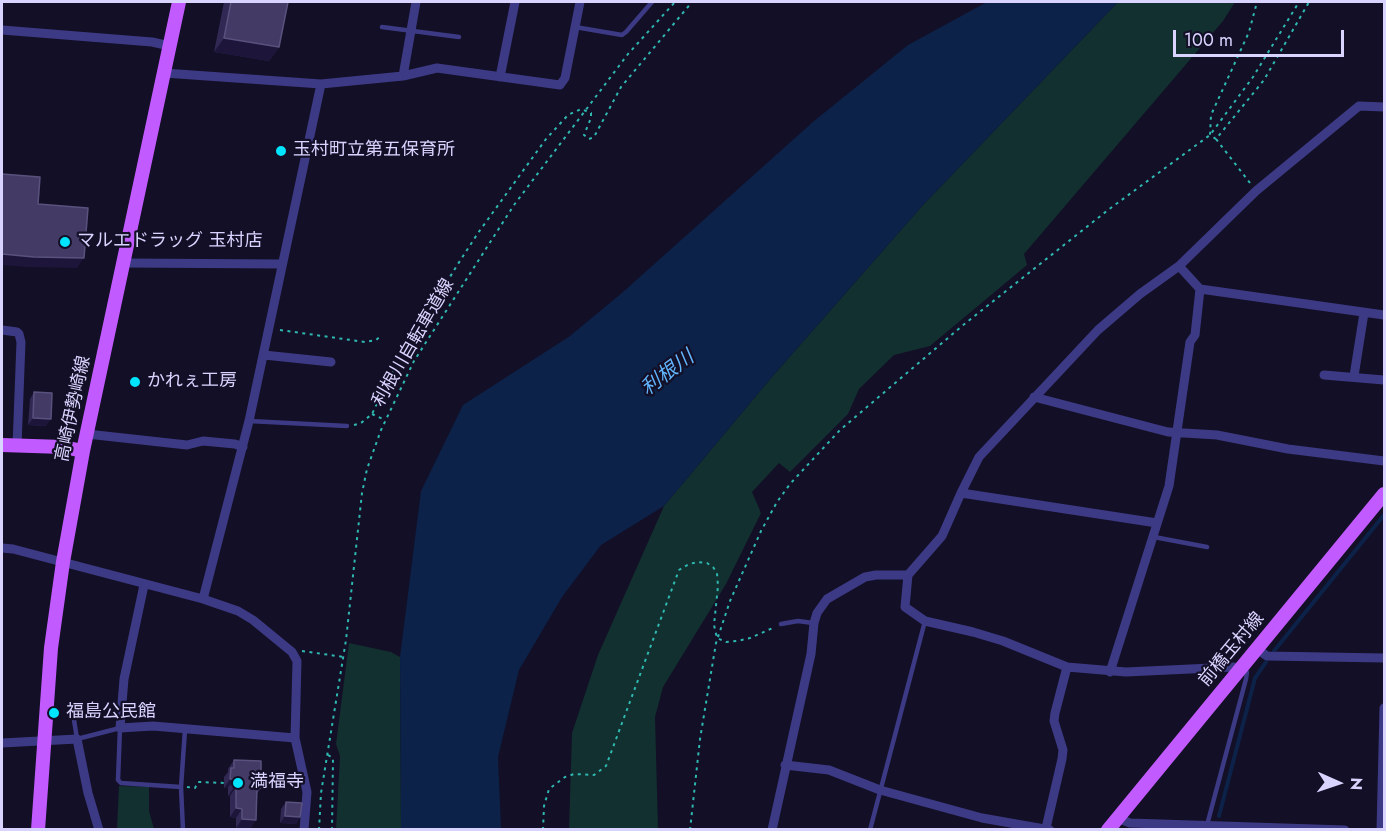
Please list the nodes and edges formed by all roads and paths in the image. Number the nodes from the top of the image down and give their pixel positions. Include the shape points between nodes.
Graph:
1 (179, 2) edge
2 (416, 2) edge
3 (515, 2) edge
4 (580, 2) edge
5 (652, 2) edge
6 (675, 2) edge
7 (692, 2) edge
8 (1257, 2) edge
9 (1299, 2) edge
10 (1309, 2) edge
11 (382, 27) dead end
12 (575, 27) junction
13 (2, 30) edge
14 (411, 30) junction
15 (459, 37) dead end
16 (170, 46) junction
17 (164, 73) junction
18 (403, 76) junction
19 (500, 77) junction
20 (321, 84) junction
21 (1384, 107) edge
22 (586, 110) junction
23 (1210, 135) junction
24 (1216, 139) junction
25 (1256, 191) junction
26 (123, 263) junction
27 (282, 264) junction
28 (1179, 266) junction
29 (1200, 289) junction
30 (1364, 313) junction
31 (1384, 315) edge
32 (270, 329) junction
33 (2, 330) edge
34 (382, 335) dead end
35 (264, 355) junction
36 (331, 362) dead end
37 (1324, 375) dead end
38 (1354, 376) junction
39 (1384, 380) edge
40 (1034, 397) junction
41 (372, 414) junction
42 (385, 420) junction
43 (249, 421) junction
44 (347, 426) joint
45 (1178, 433) junction
46 (87, 434) junction
47 (2, 445) edge
48 (17, 446) junction
49 (243, 447) junction
50 (83, 451) junction
51 (1384, 460) edge
52 (961, 493) junction
53 (1384, 494) edge
54 (1157, 523) junction
55 (1152, 537) junction
56 (1207, 546) dead end
57 (2, 548) edge
58 (63, 562) junction
59 (908, 575) junction
60 (144, 585) junction
61 (203, 599) junction
62 (925, 621) junction
63 (814, 623) junction
64 (781, 624) joint
65 (717, 638) junction
66 (1257, 648) junction
67 (292, 652) junction
68 (344, 657) junction
69 (1384, 658) edge
70 (1067, 667) junction
71 (1239, 668) junction
72 (1110, 672) junction
73 (72, 707) dead end
74 (1384, 708) edge
75 (120, 728) junction
76 (185, 730) junction
77 (294, 738) junction
78 (77, 739) junction
79 (44, 742) junction
80 (2, 743) edge
81 (328, 755) junction
82 (785, 765) junction
83 (224, 783) dead end
84 (181, 787) junction
85 (880, 790) junction
86 (1117, 818) junction
87 (1207, 827) edge
88 (1048, 829) edge
89 (38, 830) edge
90 (99, 830) edge
91 (183, 830) edge
92 (304, 830) edge
93 (319, 830) edge
94 (332, 830) edge
95 (543, 830) edge
96 (690, 830) edge
97 (772, 830) edge
98 (870, 830) edge
99 (1108, 830) edge
100 (1345, 830) edge
101 (1381, 830) edge

1 - 16 main road, 高崎伊勢崎線
2 - 14 street
3 - 19 street
4 - 12 street
5 - 12 lane via 622,35
6 - 22 path, 利根川自転車道線 via 628,54
7 - 22 path via 621,87 594,137 584,135 591,118
8 - 23 path via 1250,32 1211,115
9 - 23 path via 1253,77
10 - 24 path via 1264,80
11 - 14 lane
12 - 19 street via 566,78 560,85
13 - 16 street
14 - 15 lane
14 - 18 street
16 - 17 main road, 高崎伊勢崎線
17 - 20 street
17 - 26 main road, 高崎伊勢崎線
18 - 19 street via 437,68
18 - 20 street
20 - 27 street
21 - 25 street via 1359,106
22 - 41 path via 568,115 558,126 478,233 402,356
22 - 42 path, 利根川自転車道線 via 485,249 414,361
23 - 24 path
23 - 65 path via 962,326 840,430 777,502 730,601
24 - 25 path
25 - 28 street
26 - 27 street
26 - 46 main road, 高崎伊勢崎線
27 - 32 street
28 - 29 street
28 - 40 street via 1098,330
29 - 30 street
29 - 45 street
30 - 31 street
30 - 38 street
32 - 34 path via 365,342
32 - 35 street
33 - 48 street via 17,332 21,342
35 - 36 street
35 - 43 street
37 - 38 street
38 - 39 street
40 - 45 street
40 - 52 street via 979,458
41 - 42 path
41 - 44 path via 361,423
42 - 68 path, 利根川自転車道線 via 362,493
43 - 44 lane
43 - 49 street
45 - 51 street via 1217,435
45 - 54 street
46 - 49 street
46 - 50 main road, 高崎伊勢崎線
47 - 48 main road
48 - 50 main road
49 - 61 street
50 - 58 main road, 高崎伊勢崎線
52 - 54 street
52 - 59 street via 942,536
53 - 66 main road, 前橋玉村線
54 - 55 street
55 - 56 lane
55 - 72 street
57 - 58 street
58 - 60 street
58 - 79 main road, 高崎伊勢崎線
59 - 62 street via 906,607
59 - 63 street via 865,577 827,599
60 - 61 street
60 - 75 street via 124,679
61 - 67 street via 245,614
62 - 70 street via 1003,641
62 - 85 lane
63 - 64 lane
63 - 82 street via 811,654
64 - 65 path via 737,641
65 - 95 path via 717,573 707,563 689,564 680,570 606,766 594,775 565,777 549,789
65 - 96 path
66 - 69 street via 1267,656
66 - 71 main road, 前橋玉村線
67 - 68 path
67 - 77 street via 297,661
68 - 81 path, 利根川自転車道線
70 - 72 street
70 - 88 street via 1055,712 1054,722 1063,750
71 - 72 street
71 - 86 main road, 前橋玉村線
71 - 87 lane via 1247,672 1246,679
73 - 78 lane
74 - 101 street
75 - 76 street via 153,726
75 - 78 lane
75 - 84 lane via 121,783
76 - 77 street
76 - 84 lane
77 - 92 street via 307,792
78 - 79 street
78 - 90 street
79 - 80 street
79 - 89 main road, 高崎伊勢崎線
81 - 93 path
81 - 94 path, 利根川自転車道線 via 333,758
82 - 85 street via 829,770
82 - 97 street
83 - 84 path via 198,782 195,788
84 - 91 lane
85 - 88 street via 982,819
85 - 98 lane
86 - 87 street via 1130,823
86 - 99 main road, 前橋玉村線
87 - 100 street

